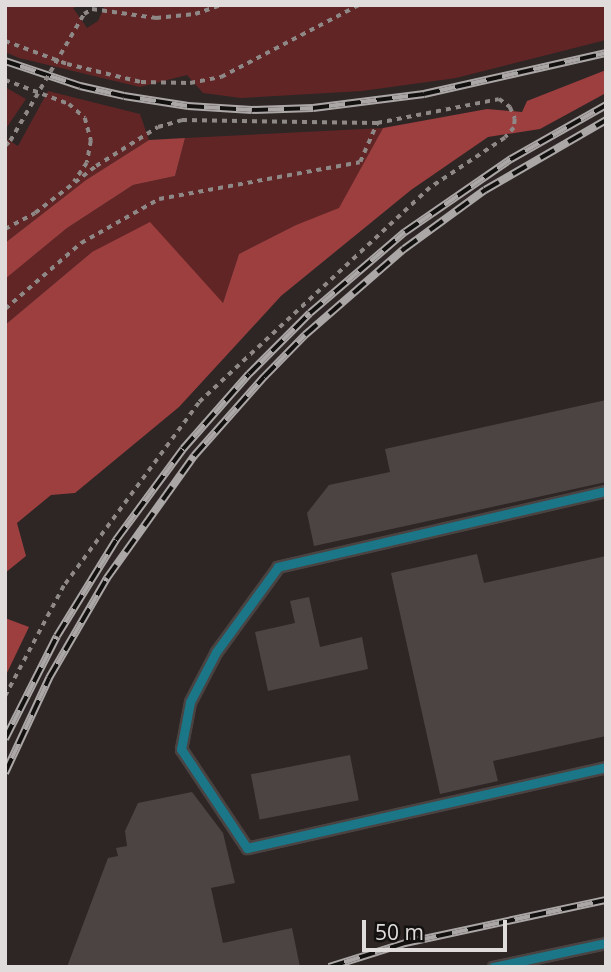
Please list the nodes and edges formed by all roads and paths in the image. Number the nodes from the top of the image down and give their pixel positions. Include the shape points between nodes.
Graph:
1 (221, 5) edge
2 (359, 5) edge
3 (5, 41) edge
4 (5, 80) edge
5 (377, 123) junction
6 (5, 146) edge
7 (71, 186) junction
8 (6, 229) edge
9 (5, 309) edge
10 (606, 491) edge
11 (5, 697) edge
12 (606, 767) edge
13 (606, 943) edge
14 (493, 967) edge

1 - 6 path, bridge via 195,14 156,18 92,9 84,14
2 - 3 path via 221,77 190,83 141,82 67,64
4 - 7 path via 69,104 85,118 91,141 87,163
5 - 7 path via 182,120 158,127
5 - 9 path via 360,162 159,199 80,243
5 - 11 path via 499,99 510,107 514,128 430,188 199,403 64,586
7 - 8 path
10 - 12 lane via 278,567 211,662 190,702 181,749 247,848
13 - 14 lane

